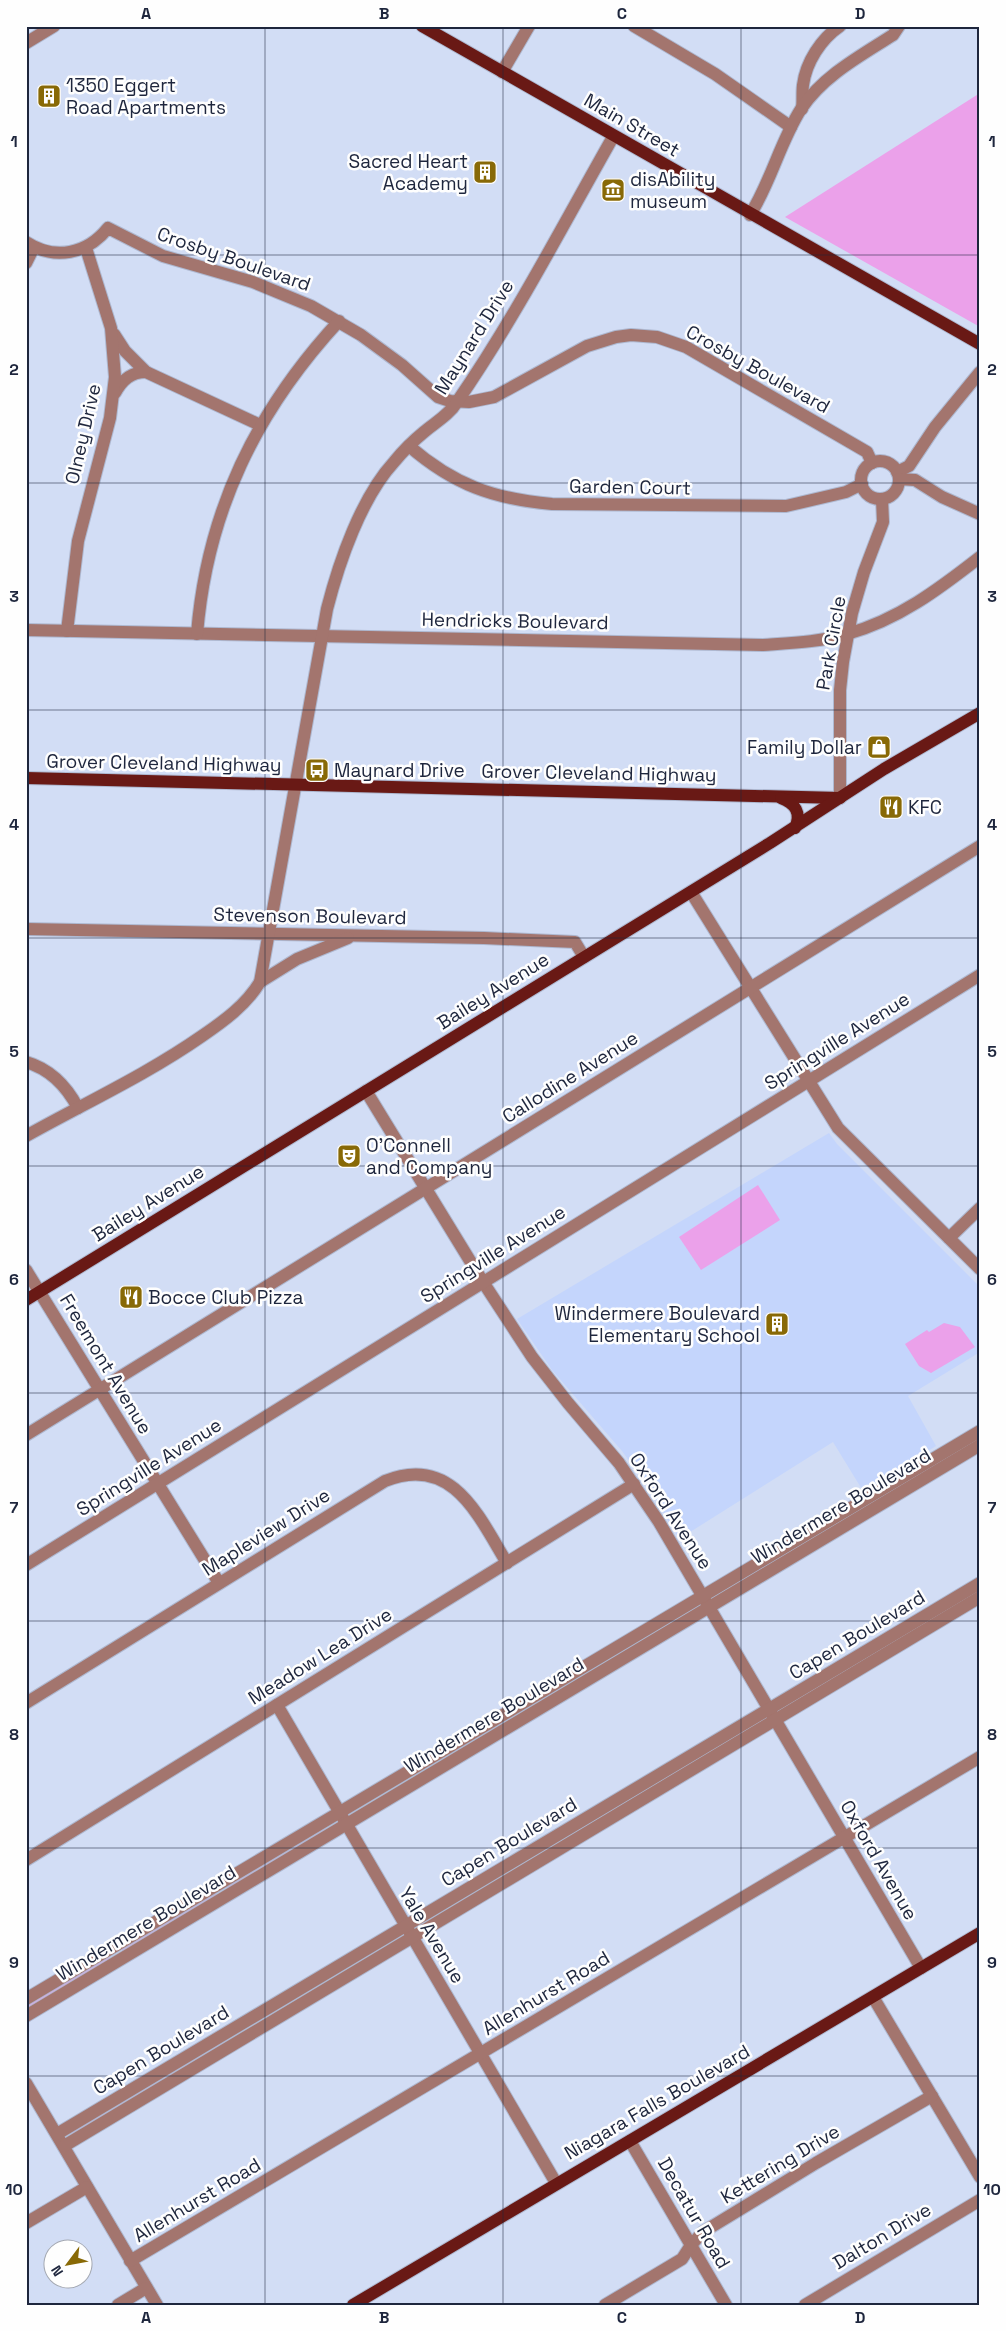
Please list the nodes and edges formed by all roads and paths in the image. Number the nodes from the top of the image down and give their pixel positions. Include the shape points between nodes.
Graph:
1 (54, 26) edge
2 (422, 26) edge
3 (529, 26) edge
4 (634, 26) edge
5 (840, 26) edge
6 (899, 26) edge
7 (26, 43) edge
8 (502, 72) junction
9 (802, 109) junction
10 (791, 127) junction
11 (613, 136) junction
12 (750, 215) junction
13 (30, 244) edge
14 (86, 248) junction
15 (26, 263) edge
16 (338, 321) junction
17 (111, 328) junction
18 (980, 344) edge
19 (146, 372) junction
20 (980, 372) edge
21 (114, 395) junction
22 (458, 402) junction
23 (260, 425) junction
24 (409, 446) junction
25 (872, 463) junction
26 (898, 476) junction
27 (862, 484) junction
28 (882, 499) junction
29 (980, 514) edge
30 (980, 557) edge
31 (26, 630) edge
32 (66, 631) junction
33 (197, 634) junction
34 (847, 634) junction
35 (322, 636) junction
36 (980, 714) edge
37 (26, 778) edge
38 (295, 785) junction
39 (776, 796) junction
40 (840, 798) junction
41 (794, 828) junction
42 (980, 846) edge
43 (691, 892) junction
44 (26, 929) edge
45 (269, 934) junction
46 (352, 936) junction
47 (584, 957) junction
48 (980, 975) edge
49 (260, 982) junction
50 (751, 987) junction
51 (26, 1062) edge
52 (809, 1080) junction
53 (366, 1091) junction
54 (78, 1108) junction
55 (26, 1136) edge
56 (426, 1188) junction
57 (980, 1208) edge
58 (949, 1238) junction
59 (26, 1270) edge
60 (980, 1270) edge
61 (483, 1282) junction
62 (41, 1291) junction
63 (26, 1300) edge
64 (99, 1390) junction
65 (980, 1431) edge
66 (26, 1435) edge
67 (980, 1445) edge
68 (158, 1484) junction
69 (634, 1484) junction
70 (507, 1563) junction
71 (26, 1565) edge
72 (219, 1583) junction
73 (980, 1583) edge
74 (980, 1597) edge
75 (706, 1601) junction
76 (26, 1703) edge
77 (278, 1705) junction
78 (773, 1714) junction
79 (980, 1757) edge
80 (340, 1813) junction
81 (347, 1825) junction
82 (845, 1836) junction
83 (28, 1854) edge
84 (404, 1925) junction
85 (980, 1933) edge
86 (412, 1937) junction
87 (921, 1968) junction
88 (873, 1996) junction
89 (26, 1999) edge
90 (26, 2016) edge
91 (480, 2054) junction
92 (27, 2086) edge
93 (932, 2096) junction
94 (60, 2140) junction
95 (630, 2141) junction
96 (980, 2151) edge
97 (968, 2158) junction
98 (980, 2177) edge
99 (556, 2183) junction
100 (87, 2187) junction
101 (980, 2200) edge
102 (26, 2223) edge
103 (690, 2245) junction
104 (130, 2261) junction
105 (146, 2288) junction
106 (118, 2305) edge
107 (157, 2305) edge
108 (353, 2305) edge
109 (605, 2305) edge
110 (726, 2305) edge
111 (805, 2305) edge

1 - 7 street
2 - 8 main road, Main Street
3 - 8 street
4 - 10 street via 715,74
5 - 9 street via 824,39 810,62 803,86
6 - 9 street via 893,35 833,75 813,93
8 - 11 main road, Main Street
9 - 10 street
10 - 12 street via 761,198
11 - 12 main road, Main Street
11 - 22 street, Maynard Drive via 509,320
12 - 18 main road, Main Street
13 - 14 street, Crosby Boulevard via 53,253
13 - 15 street
14 - 16 street, Crosby Boulevard via 108,228 163,256 253,282
14 - 17 street, Olney Drive
16 - 22 street, Crosby Boulevard via 382,349 438,397
16 - 23 street via 296,371
17 - 19 street via 124,350
17 - 21 street, Olney Drive via 115,356
19 - 21 street via 138,372 122,381
19 - 23 street
20 - 26 street via 935,427 910,466
21 - 32 street, Olney Drive via 78,541
22 - 24 street, Maynard Drive
22 - 25 street, Crosby Boulevard via 494,397 601,340 631,335 657,337 686,347 867,452
23 - 33 street via 233,480 215,530
24 - 27 street, Garden Court via 445,474 482,492 518,501 552,504 786,506 846,492
24 - 35 street, Maynard Drive via 377,486 352,533 334,583
25 - 26 street via 889,464
25 - 27 street via 862,474
26 - 28 street via 896,490
26 - 29 street via 915,480 942,498
27 - 28 street via 872,497
28 - 34 street, Park Circle via 882,522
30 - 34 street, Hendricks Boulevard via 920,601 876,624
31 - 32 street, Hendricks Boulevard
32 - 33 street, Hendricks Boulevard
33 - 35 street, Hendricks Boulevard
34 - 35 street, Hendricks Boulevard via 763,645
34 - 40 street, Park Circle via 840,690
35 - 38 street, Maynard Drive
36 - 40 main road, Bailey Avenue
37 - 38 main road, Grover Cleveland Highway
38 - 39 main road, Grover Cleveland Highway
38 - 45 street, Maynard Drive
39 - 40 main road, Grover Cleveland Highway
39 - 41 main road via 795,806 798,815
40 - 41 main road, Bailey Avenue
41 - 43 main road, Bailey Avenue
42 - 50 street, Callodine Avenue
43 - 47 main road, Bailey Avenue
43 - 50 street
44 - 45 street, Stevenson Boulevard
45 - 46 street, Stevenson Boulevard
45 - 49 street, Maynard Drive
46 - 47 street, Stevenson Boulevard via 575,942
46 - 49 street, Maynard Drive via 297,959
47 - 53 main road, Bailey Avenue
48 - 52 street, Springville Avenue
49 - 54 street, Maynard Drive via 254,993 238,1008 192,1043
50 - 52 street
50 - 56 street, Callodine Avenue
51 - 54 street via 55,1078
52 - 58 street via 838,1128
52 - 61 street, Springville Avenue
53 - 56 street, Oxford Avenue
53 - 62 main road, Bailey Avenue
54 - 55 street, Maynard Drive
56 - 61 street, Oxford Avenue
56 - 64 street, Callodine Avenue
57 - 58 street
58 - 60 street
59 - 62 street, Freemont Avenue
61 - 68 street, Springville Avenue
61 - 69 street, Oxford Avenue via 544,1373
62 - 63 main road, Bailey Avenue
62 - 64 street, Freemont Avenue
64 - 66 street, Callodine Avenue
64 - 68 street, Freemont Avenue
65 - 75 street, Windermere Boulevard
67 - 75 street, Windermere Boulevard
68 - 71 street, Springville Avenue
68 - 72 street, Freemont Avenue
69 - 70 street, Meadow Lea Drive
69 - 75 street, Oxford Avenue
70 - 72 street, Mapleview Drive via 459,1491 441,1479 406,1474 385,1481
70 - 77 street, Meadow Lea Drive
72 - 76 street, Mapleview Drive
73 - 78 street, Capen Boulevard
74 - 78 street, Capen Boulevard
75 - 78 street, Oxford Avenue
75 - 80 street, Windermere Boulevard
75 - 81 street, Windermere Boulevard
77 - 80 street, Yale Avenue
77 - 83 street, Meadow Lea Drive
78 - 82 street, Oxford Avenue
78 - 84 street, Capen Boulevard
78 - 86 street, Capen Boulevard
79 - 82 street, Allenhurst Road
80 - 81 street, Yale Avenue
80 - 89 street, Windermere Boulevard
81 - 84 street, Yale Avenue
81 - 90 street, Windermere Boulevard
82 - 87 street, Oxford Avenue
82 - 91 street, Allenhurst Road
84 - 86 street, Yale Avenue
84 - 94 street, Capen Boulevard
85 - 87 main road, Niagara Falls Boulevard
86 - 91 street, Yale Avenue
86 - 94 street, Capen Boulevard
87 - 88 main road, Niagara Falls Boulevard
88 - 93 street
88 - 95 main road, Niagara Falls Boulevard
91 - 99 street, Yale Avenue
91 - 104 street, Allenhurst Road
92 - 94 street
93 - 97 street
93 - 103 street, Kettering Drive via 719,2222
94 - 100 street
95 - 99 main road, Niagara Falls Boulevard
95 - 103 street, Decatur Road
96 - 97 street
97 - 98 street
99 - 108 main road, Niagara Falls Boulevard
100 - 102 street
100 - 104 street
101 - 111 street, Dalton Drive
103 - 109 street, Kettering Drive via 682,2259
103 - 110 street, Decatur Road
104 - 105 street
105 - 106 street
105 - 107 street

